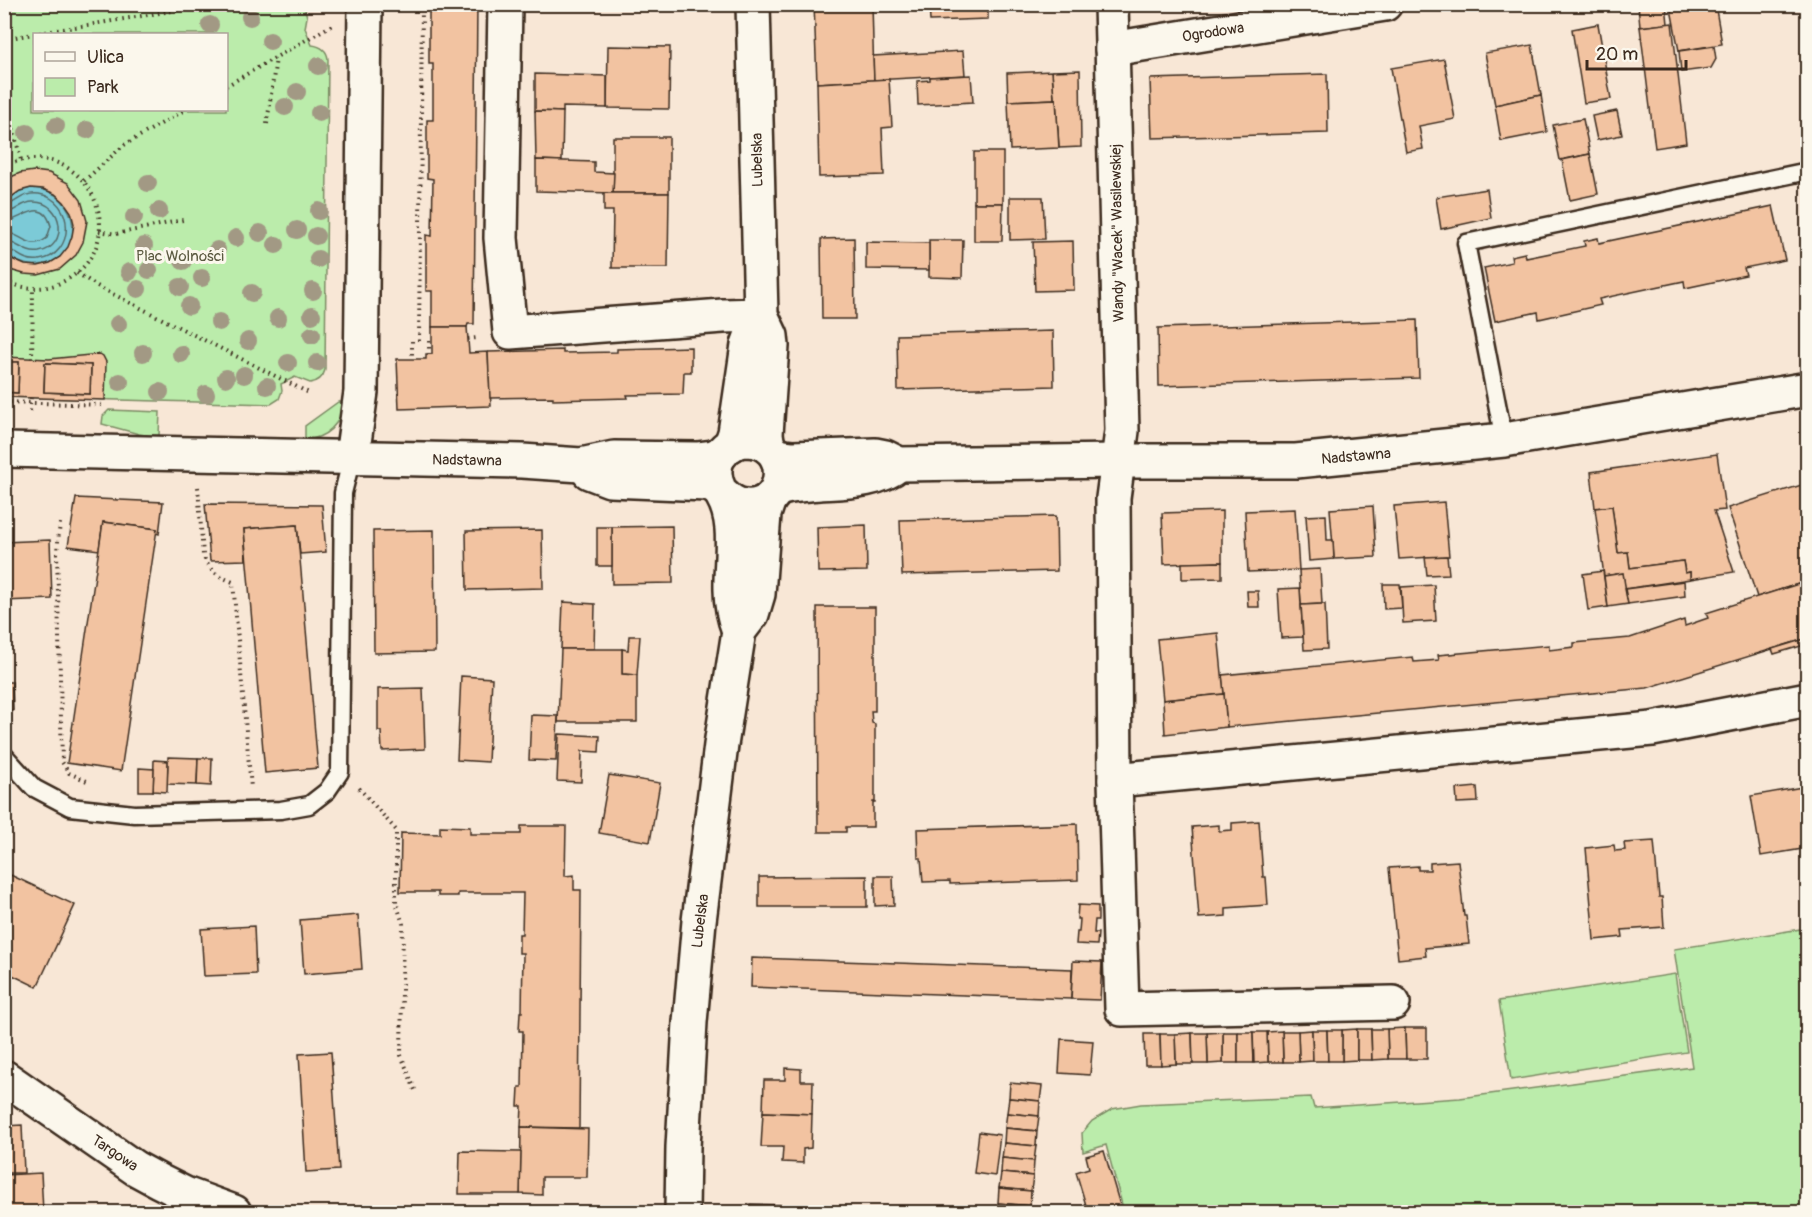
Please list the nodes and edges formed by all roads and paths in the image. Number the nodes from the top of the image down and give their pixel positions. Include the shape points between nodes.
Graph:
1 (213, 4) edge
2 (365, 4) edge
3 (422, 4) edge
4 (505, 4) edge
5 (753, 4) edge
6 (1111, 4) edge
7 (1385, 4) edge
8 (332, 25) dead end
9 (41, 33) edge
10 (33, 34) edge
11 (6, 39) edge
12 (1112, 49) junction
13 (276, 58) junction
14 (228, 85) edge
15 (183, 111) edge
16 (267, 124) dead end
17 (21, 160) junction
18 (4, 166) edge
19 (1808, 171) edge
20 (84, 181) junction
21 (183, 220) dead end
22 (99, 231) junction
23 (77, 273) junction
24 (4, 281) edge
25 (33, 288) junction
26 (761, 315) junction
27 (412, 341) dead end
28 (418, 341) dead end
29 (429, 341) dead end
30 (429, 354) dead end
31 (32, 359) dead end
32 (412, 359) dead end
33 (1808, 389) edge
34 (309, 393) dead end
35 (31, 400) junction
36 (4, 402) edge
37 (105, 405) dead end
38 (30, 411) dead end
39 (1504, 440) junction
40 (726, 449) junction
41 (4, 450) edge
42 (772, 451) junction
43 (352, 457) junction
44 (1118, 461) junction
45 (900, 464) junction
46 (581, 465) junction
47 (198, 487) dead end
48 (720, 492) junction
49 (773, 495) junction
50 (60, 523) dead end
51 (739, 631) junction
52 (1808, 699) edge
53 (4, 755) edge
54 (340, 772) junction
55 (1115, 780) junction
56 (89, 783) dead end
57 (252, 811) junction
58 (1393, 1003) dead end
59 (4, 1077) edge
60 (415, 1090) dead end
61 (234, 1212) edge
62 (682, 1212) edge

1 - 9 path
2 - 43 street via 361,392
3 - 28 path
4 - 26 street via 501,238 510,332
5 - 26 street, Lubelska
6 - 12 street, Wandy "Wacek" Wasilewskiej
7 - 12 street, Ogrodowa
8 - 13 path
10 - 11 path
11 - 17 path via 10,116
12 - 44 street, Wandy "Wacek" Wasilewskiej via 1122,431
13 - 14 path
13 - 16 path
15 - 20 path via 124,145
17 - 18 path
17 - 20 path via 55,162
19 - 39 lane via 1466,243
20 - 22 path via 97,205
21 - 22 path via 116,234
22 - 23 path via 90,259
23 - 25 path via 56,285
23 - 34 path
24 - 25 path
25 - 31 path
26 - 40 street, Lubelska via 748,345 735,432
26 - 42 street, Lubelska via 772,346 766,434
27 - 32 path
29 - 30 path
33 - 39 street, Nadstawna
35 - 36 path
35 - 37 path
35 - 38 path
39 - 44 street, Nadstawna via 1296,461
40 - 42 street via 750,440
40 - 46 street, Nadstawna via 713,457 696,459 614,458
40 - 48 street via 715,467
41 - 43 street
42 - 45 street, Nadstawna via 793,458 875,455
42 - 49 street via 781,477
43 - 46 street, Nadstawna
43 - 54 lane via 343,493
44 - 45 street, Nadstawna
44 - 55 street, Wandy "Wacek" Wasilewskiej via 1113,498
45 - 49 street, Nadstawna via 868,479 796,485
46 - 48 street, Nadstawna via 610,480 706,484
47 - 57 path via 207,566 233,582
48 - 49 street via 745,506 758,505
48 - 51 street, Lubelska via 733,523 731,592
49 - 51 street, Lubelska via 764,514 758,594 752,614
50 - 56 path via 57,551 62,762 69,772
51 - 62 street, Lubelska via 694,976
52 - 55 street via 1652,729
53 - 57 lane via 34,788 70,807 134,814
54 - 57 lane via 327,791 309,805
54 - 60 path via 396,830 396,902 403,924 401,1055
55 - 58 street, Wandy "Wacek" Wasilewskiej via 1122,1009
59 - 61 street, Targowa via 135,1168 185,1194

